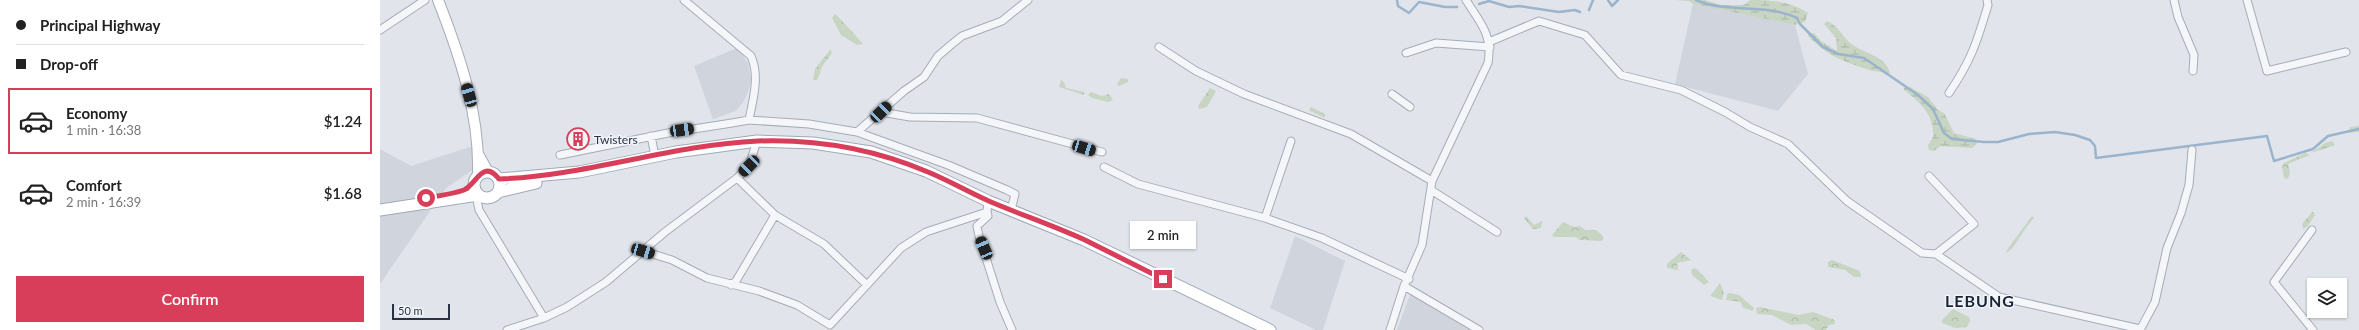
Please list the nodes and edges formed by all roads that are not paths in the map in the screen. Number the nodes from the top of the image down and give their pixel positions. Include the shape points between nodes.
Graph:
1 (425, 0) edge
2 (438, 0) edge
3 (684, 0) edge
4 (1028, 0) edge
5 (1466, 0) edge
6 (1987, 0) edge
7 (2174, 0) edge
8 (2247, 0) edge
9 (380, 30) edge
10 (1490, 45) junction
11 (1159, 46) dead end
12 (2346, 52) dead end
13 (1406, 53) dead end
14 (2193, 71) dead end
15 (1949, 93) dead end
16 (1392, 94) dead end
17 (1410, 107) dead end
18 (881, 112) junction
19 (749, 120) junction
20 (857, 132) junction
21 (651, 136) junction
22 (1291, 141) dead end
23 (757, 142) junction
24 (2192, 150) dead end
25 (1102, 152) dead end
26 (560, 155) dead end
27 (655, 156) junction
28 (1104, 168) dead end
29 (579, 172) junction
30 (1929, 176) dead end
31 (480, 177) junction
32 (737, 178) junction
33 (499, 179) junction
34 (1432, 181) junction
35 (1431, 190) junction
36 (498, 192) junction
37 (477, 195) junction
38 (988, 201) junction
39 (421, 203) junction
40 (383, 208) edge
41 (1011, 210) junction
42 (987, 212) junction
43 (775, 215) junction
44 (1265, 218) junction
45 (2312, 230) dead end
46 (1497, 232) dead end
47 (643, 251) junction
48 (1936, 254) junction
49 (1409, 279) junction
50 (731, 285) junction
51 (867, 285) junction
52 (1404, 286) junction
53 (544, 318) junction
54 (507, 330) edge
55 (1012, 330) edge
56 (1270, 330) edge
57 (1390, 330) edge
58 (1479, 330) edge
59 (2140, 330) edge
60 (2313, 330) edge

1 - 9 street
2 - 31 main road via 457,52 473,109
3 - 19 street via 751,56 755,64 756,79
4 - 18 street via 1002,21 962,36 938,56 924,77
5 - 10 street via 1483,27
6 - 15 street via 1988,5 1976,47 1966,68
7 - 14 street via 2178,17 2194,55
8 - 12 street via 2267,71
10 - 13 street via 1436,43
10 - 34 street via 1488,63
10 - 48 street via 1527,25 1540,21 1585,34 1621,75 1681,90 1788,144 1848,202 1922,253
11 - 34 street via 1196,71 1244,94 1351,134
16 - 17 street
18 - 20 street
18 - 25 street via 910,117 977,118
19 - 20 street via 809,124
19 - 21 street
20 - 41 street via 948,165 1016,194
21 - 26 street
21 - 27 street
22 - 44 street
23 - 27 main road via 720,145
23 - 32 street via 749,166
23 - 38 main road via 813,142 871,152 926,171
24 - 59 street via 2189,185 2181,213 2167,248 2155,302
27 - 29 main road
28 - 44 street via 1138,184
29 - 33 main road
29 - 36 main road via 555,180
30 - 48 street via 1974,224
31 - 33 main road
31 - 37 main road
31 - 39 main road via 465,189 426,198
32 - 43 street
32 - 47 street
33 - 36 main road
34 - 35 street
35 - 46 street
35 - 49 street via 1422,245
36 - 37 main road via 486,198
37 - 39 main road
37 - 53 street via 480,210
38 - 41 main road
38 - 42 street
39 - 40 main road
41 - 56 main road via 1084,240
42 - 51 street via 926,232 900,248
42 - 55 street via 988,216 977,226 979,236 1000,302
43 - 50 street
43 - 51 street via 824,244
44 - 49 street via 1322,238
45 - 60 street via 2274,282
47 - 50 street via 672,260 707,278
47 - 53 street via 606,282 567,307
48 - 59 street via 1999,297
49 - 52 street
50 - 51 street via 797,305 830,325
52 - 57 street
52 - 58 street
53 - 54 street

